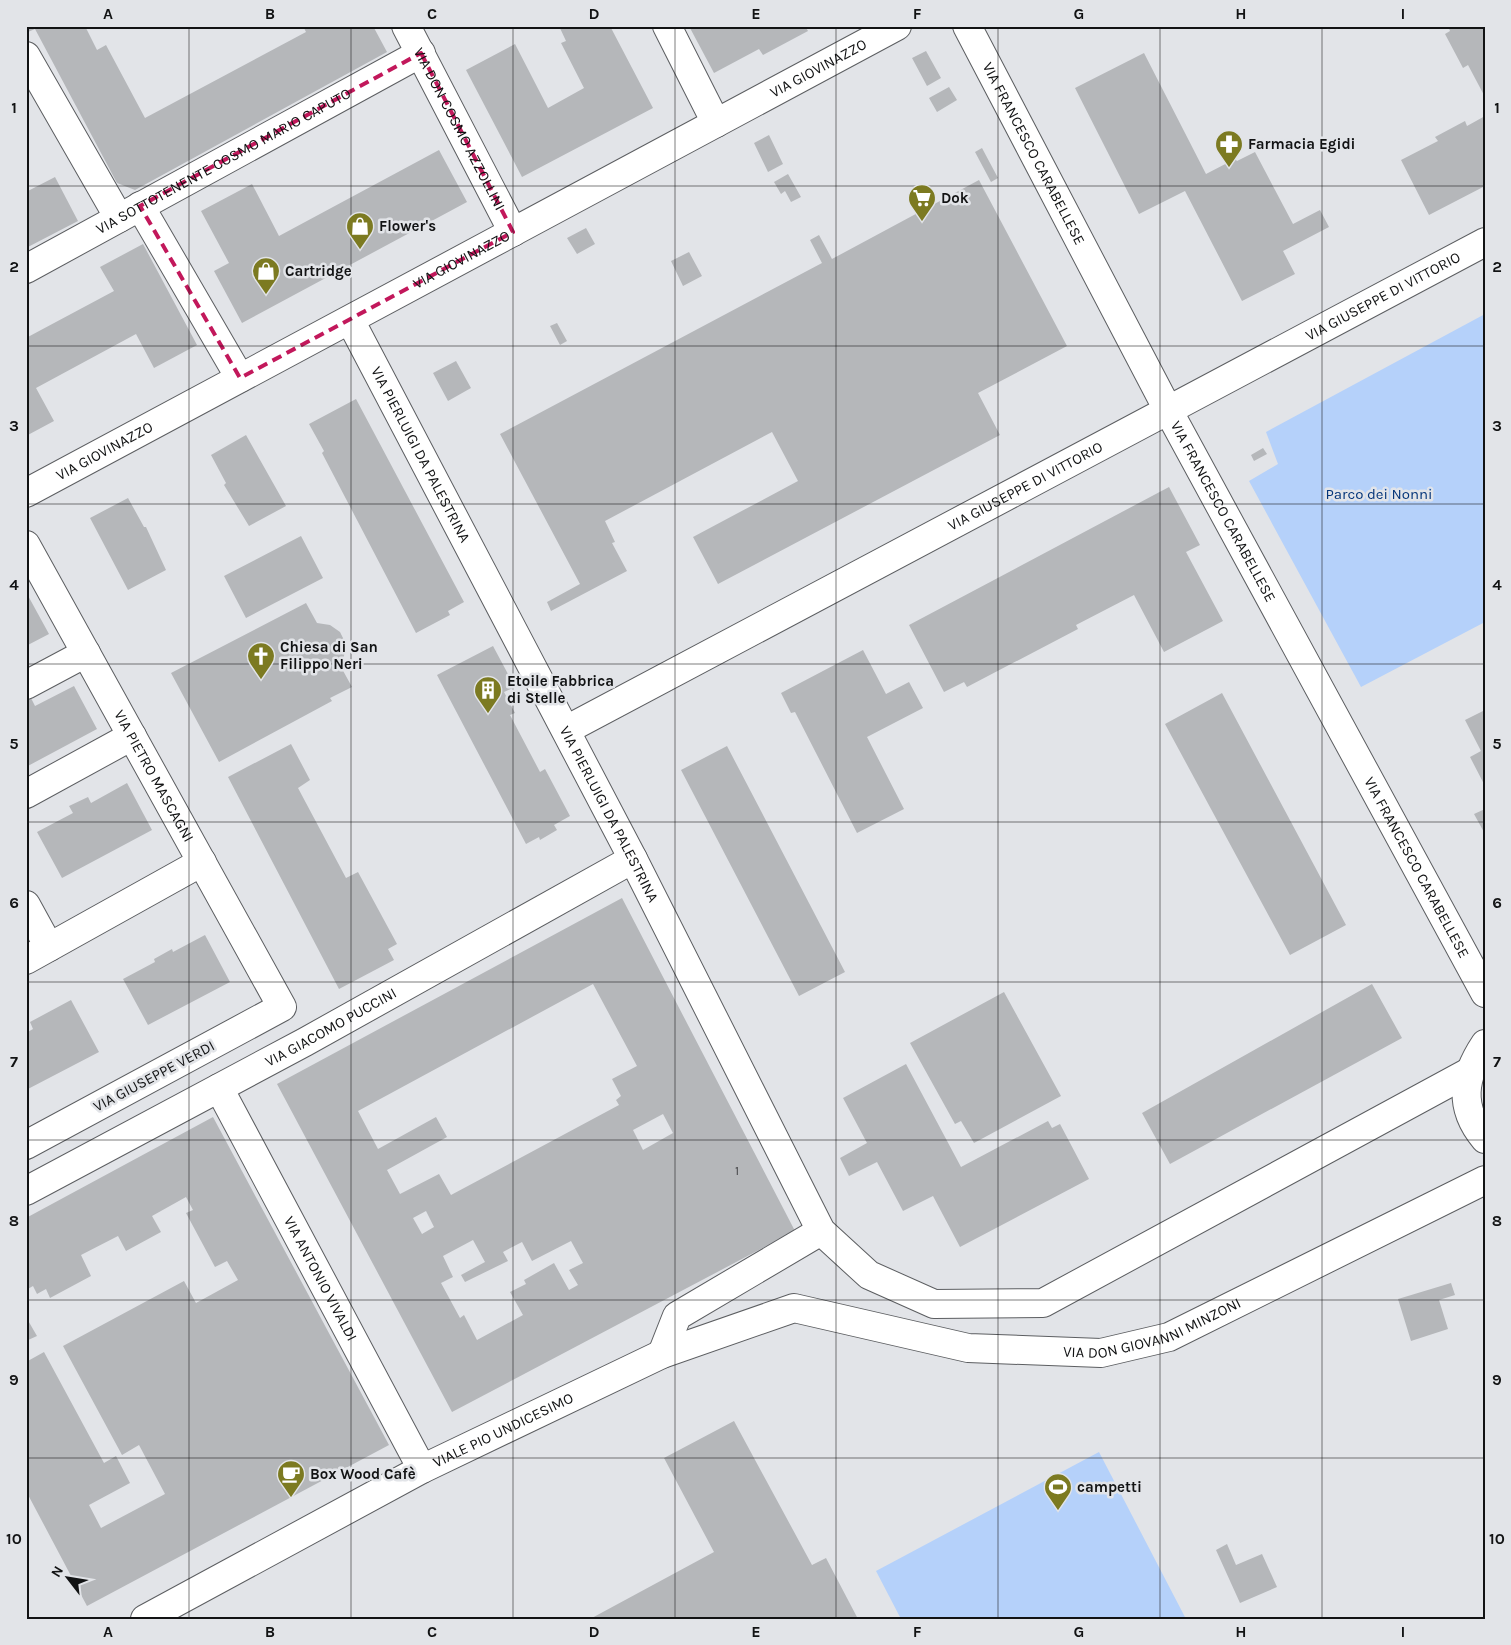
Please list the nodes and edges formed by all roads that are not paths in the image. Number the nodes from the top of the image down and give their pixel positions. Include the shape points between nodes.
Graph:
1 (406, 26) edge
2 (667, 26) edge
3 (897, 26) edge
4 (967, 26) edge
5 (421, 53) junction
6 (26, 56) edge
7 (716, 123) junction
8 (129, 212) junction
9 (513, 232) junction
10 (1485, 242) edge
11 (26, 269) edge
12 (350, 320) junction
13 (240, 378) junction
14 (1168, 410) junction
15 (26, 493) edge
16 (26, 545) edge
17 (86, 652) junction
18 (26, 685) edge
19 (566, 730) junction
20 (132, 736) junction
21 (26, 794) edge
22 (633, 859) junction
23 (202, 862) junction
24 (26, 905) edge
25 (38, 953) edge
26 (1485, 993) edge
27 (282, 1007) joint
28 (1485, 1044) edge
29 (1469, 1072) junction
30 (219, 1088) junction
31 (1485, 1139) edge
32 (26, 1145) edge
33 (1485, 1180) edge
34 (26, 1191) edge
35 (821, 1231) junction
36 (794, 1308) joint
37 (662, 1354) junction
38 (422, 1469) junction
39 (162, 1615) edge

1 - 5 street, VIA DON COSMO AZZOLLINI
2 - 7 street
3 - 7 street, VIA GIOVINAZZO
4 - 14 street, VIA FRANCESCO CARABELLESE
5 - 8 street, VIA SOTTOTENENTE COSMO MARIO CAPUTO
5 - 9 street, VIA DON COSMO AZZOLLINI
6 - 8 street
7 - 9 street, VIA GIOVINAZZO
8 - 11 street, VIA SOTTOTENENTE COSMO MARIO CAPUTO
8 - 13 street
9 - 12 street, VIA GIOVINAZZO
10 - 14 street, VIA GIUSEPPE DI VITTORIO
12 - 13 street, VIA GIOVINAZZO
12 - 19 street, VIA PIERLUIGI DA PALESTRINA
13 - 15 street, VIA GIOVINAZZO
14 - 19 street, VIA GIUSEPPE DI VITTORIO
14 - 26 street, VIA FRANCESCO CARABELLESE
16 - 17 street, VIA PIETRO MASCAGNI
17 - 18 street
17 - 20 street, VIA PIETRO MASCAGNI
19 - 22 street, VIA PIERLUIGI DA PALESTRINA
20 - 21 street
20 - 23 street, VIA PIETRO MASCAGNI
22 - 30 street, VIA GIACOMO PUCCINI
22 - 35 street, VIA PIERLUIGI DA PALESTRINA
23 - 25 street
23 - 27 street, VIA PIETRO MASCAGNI
24 - 25 street
27 - 32 street, VIA GIUSEPPE VERDI
28 - 29 street
29 - 31 street via 1467,1107 1475,1128
29 - 35 street via 1043,1302 934,1304 870,1275
30 - 34 street, VIA GIACOMO PUCCINI
30 - 38 street, VIA ANTONIO VIVALDI
33 - 36 street, VIA DON GIOVANNI MINZONI via 1169,1337 1101,1353 968,1348
35 - 37 street via 677,1316
36 - 37 street, VIALE PIO UNDICESIMO
37 - 38 street, VIALE PIO UNDICESIMO
38 - 39 street, VIALE PIO UNDICESIMO

